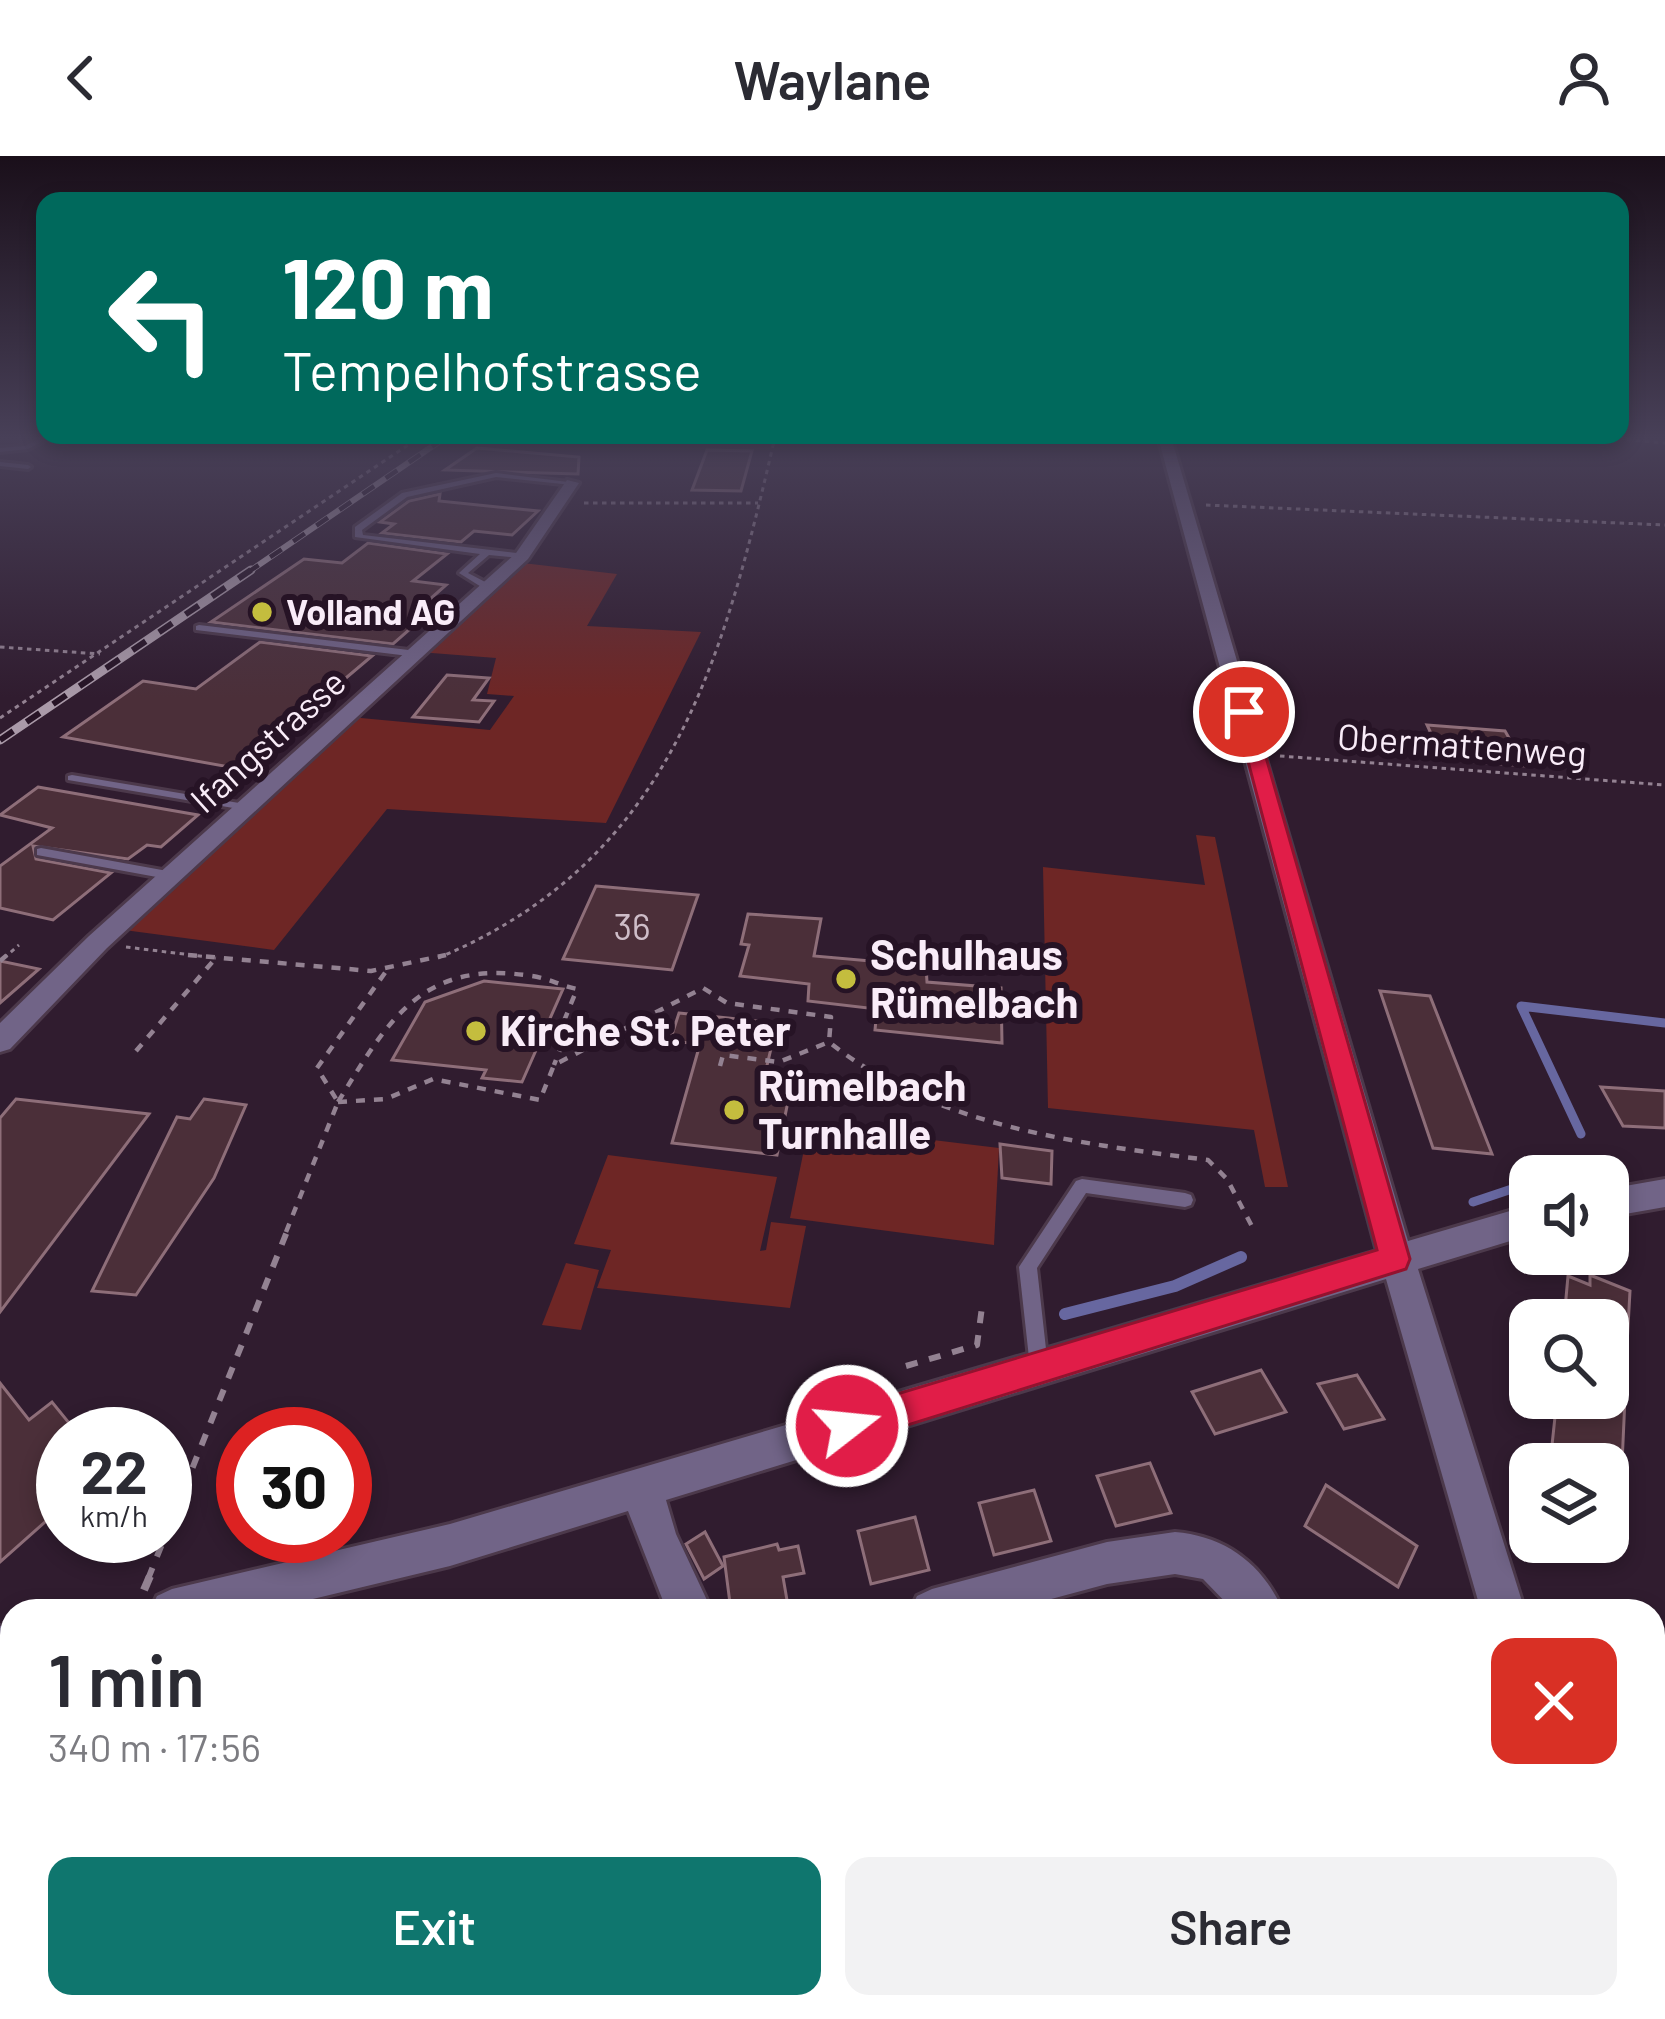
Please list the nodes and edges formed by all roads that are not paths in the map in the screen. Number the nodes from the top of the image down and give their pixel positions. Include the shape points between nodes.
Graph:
1 (365, 524) edge
2 (544, 524) edge
3 (1189, 524) edge
4 (487, 552) junction
5 (522, 556) junction
6 (486, 586) junction
7 (199, 628) dead end
8 (417, 654) junction
9 (73, 778) dead end
10 (250, 808) junction
11 (41, 852) dead end
12 (173, 876) junction
13 (0, 1041) edge
14 (1665, 1193) edge
15 (1629, 1199) edge
16 (1185, 1200) dead end
17 (1509, 1226) edge
18 (1395, 1259) junction
19 (1040, 1370) junction
20 (642, 1486) junction
21 (185, 1599) edge
22 (684, 1599) edge
23 (978, 1599) edge
24 (1253, 1599) edge
25 (1500, 1599) edge

1 - 4 lane via 358,537
2 - 5 street, Ifangstrasse
3 - 18 street
4 - 5 lane
4 - 6 lane via 463,573
5 - 6 street, Ifangstrasse
6 - 8 street, Ifangstrasse
7 - 8 lane
8 - 10 street, Ifangstrasse
9 - 10 lane
10 - 12 street, Ifangstrasse
11 - 12 lane
12 - 13 street, Ifangstrasse
14 - 15 street
16 - 19 lane via 1082,1186 1071,1197 1028,1267
17 - 18 street
18 - 19 street
18 - 25 street
19 - 20 street
20 - 21 street via 450,1545
20 - 22 street
23 - 24 street via 1149,1555 1200,1555

